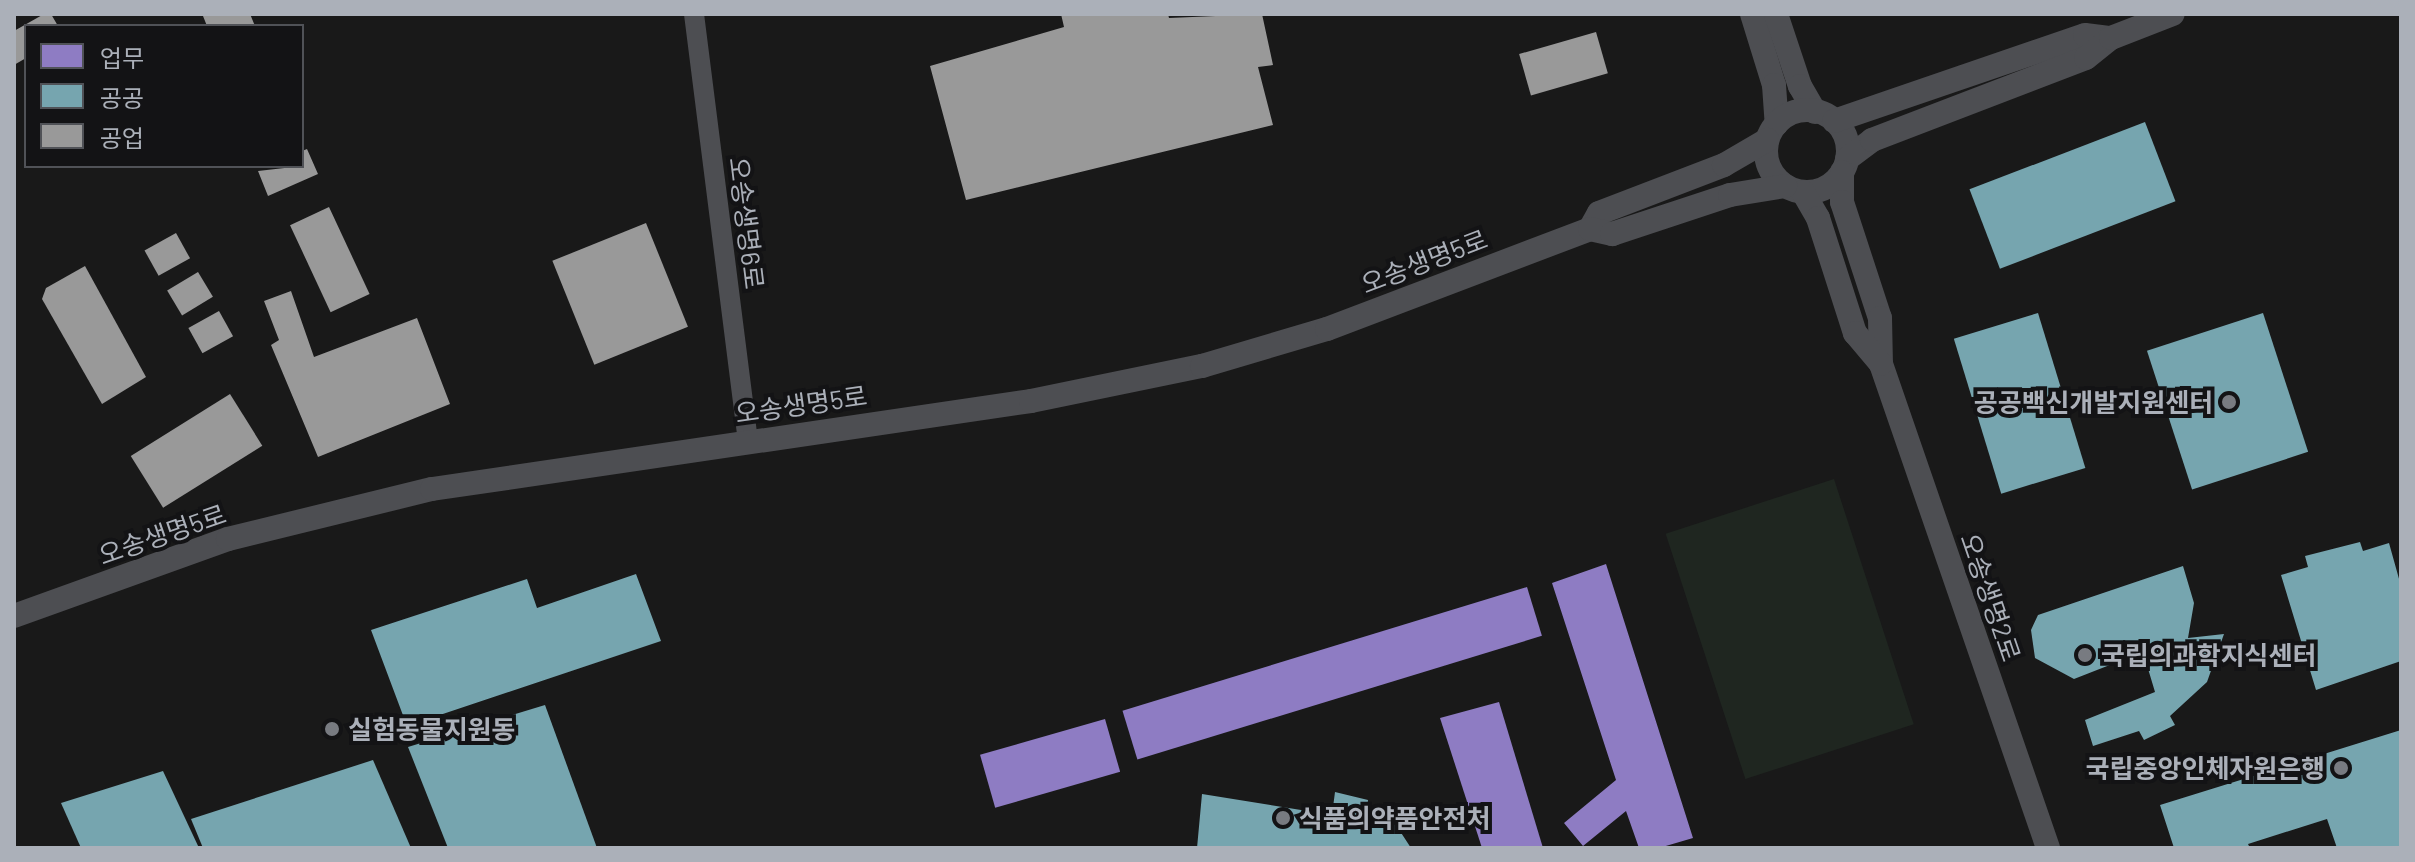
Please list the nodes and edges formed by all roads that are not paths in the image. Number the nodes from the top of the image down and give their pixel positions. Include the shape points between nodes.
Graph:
1 (694, 14) edge
2 (1752, 14) edge
3 (1776, 14) edge
4 (2173, 14) edge
5 (2111, 38) junction
6 (1825, 116) junction
7 (1772, 132) junction
8 (1845, 166) junction
9 (1794, 189) junction
10 (1590, 229) junction
11 (1881, 364) junction
12 (748, 439) junction
13 (14, 616) edge
14 (2048, 848) edge

1 - 12 street, 오송생명6로
2 - 7 street via 1774,85
3 - 6 street via 1800,86
4 - 5 street
5 - 6 street via 2085,35
5 - 8 street via 2086,58 1872,140
6 - 7 street via 1795,112
6 - 8 street via 1848,145
7 - 9 street via 1769,166
7 - 10 street, 오송생명5로 via 1724,165 1599,213
8 - 9 street via 1823,189
8 - 11 street, 오송생명2로 via 1842,202 1880,318
9 - 10 street, 오송생명5로 via 1730,195 1612,234
9 - 11 street, 오송생명2로 via 1818,218 1855,333
10 - 12 street, 오송생명5로 via 1327,329 1202,366 1031,401
11 - 14 street, 오송생명2로
12 - 13 street, 오송생명5로 via 432,489 228,539

